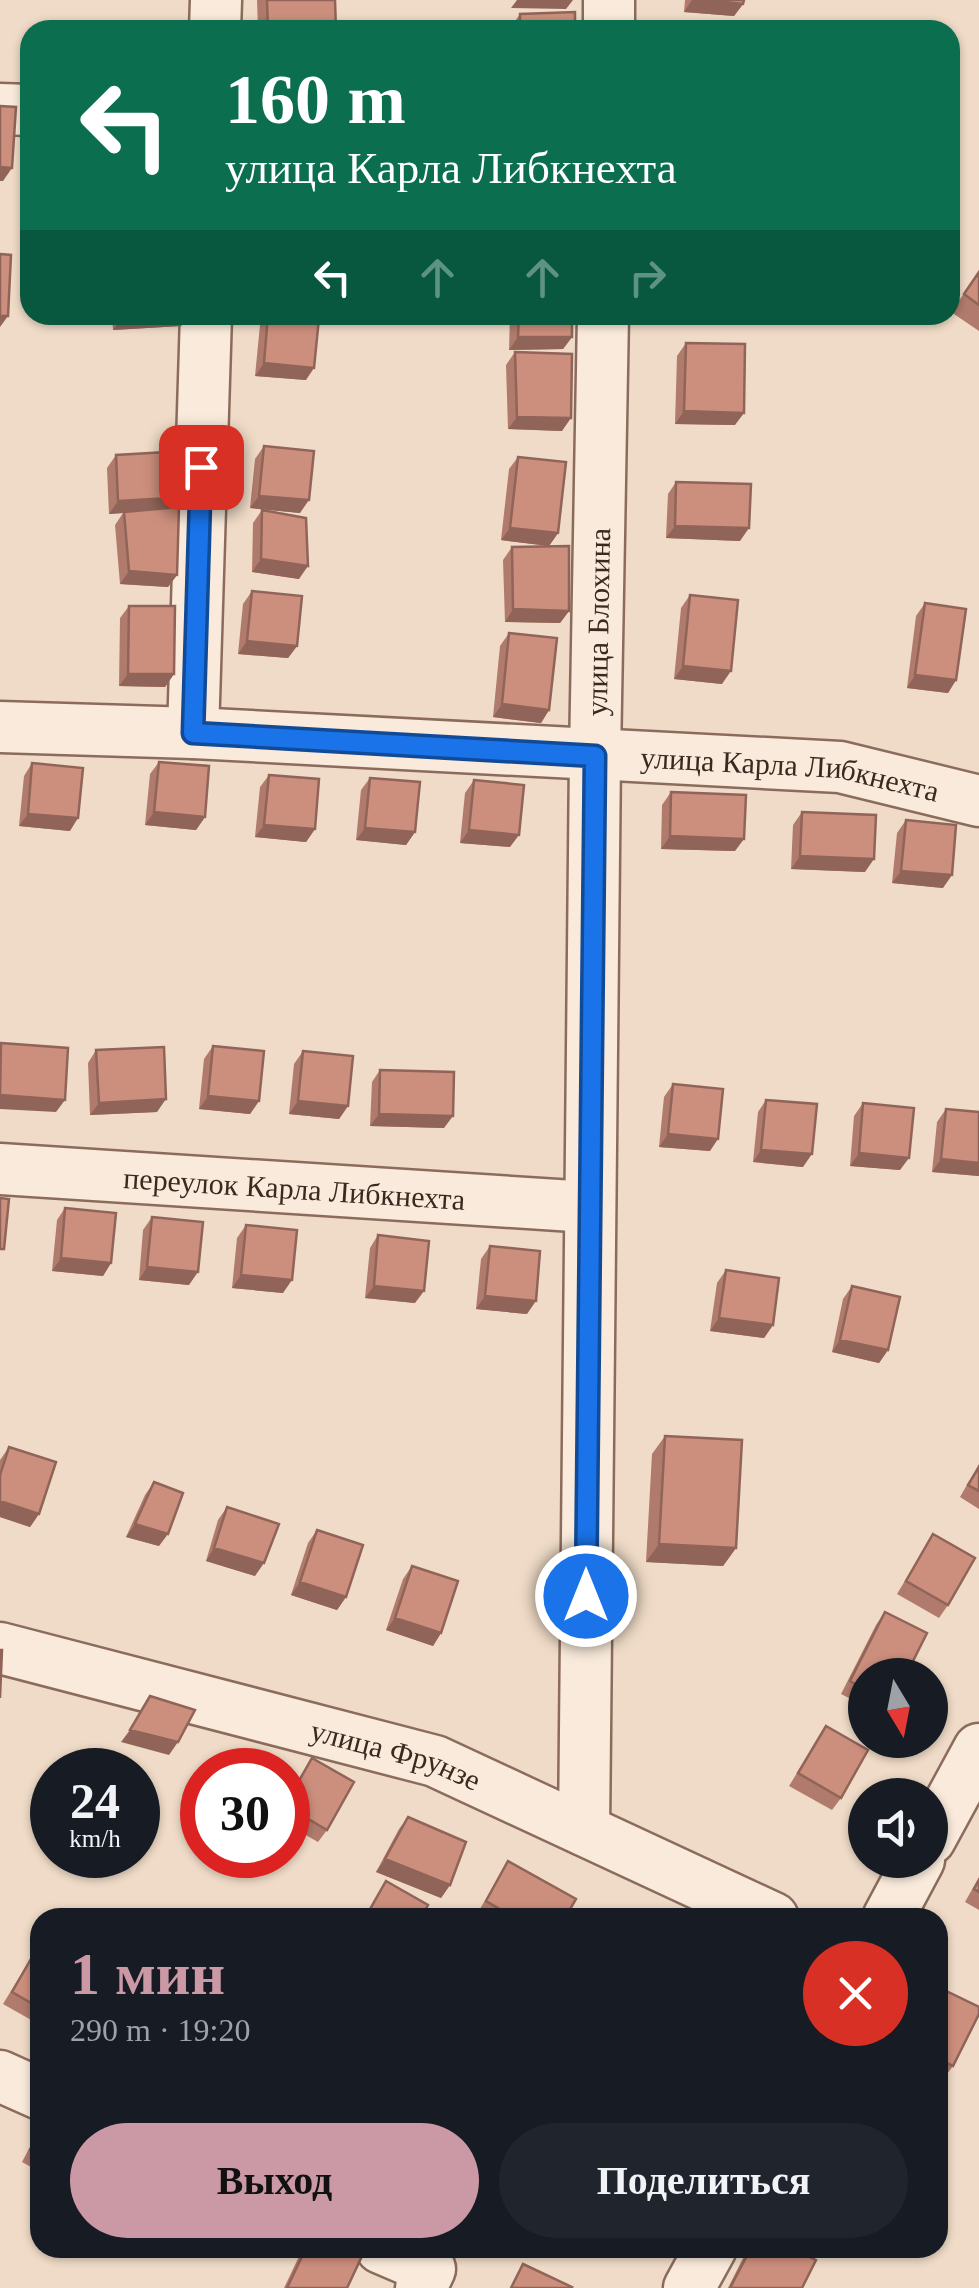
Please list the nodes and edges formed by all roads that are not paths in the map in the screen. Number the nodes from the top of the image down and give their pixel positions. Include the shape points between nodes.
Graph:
1 (206, 325) edge
2 (603, 325) edge
3 (0, 727) edge
4 (193, 733) junction
5 (595, 756) junction
6 (979, 801) edge
7 (0, 1169) edge
8 (589, 1207) junction
9 (0, 1648) edge
10 (979, 1748) edge
11 (948, 1806) edge
12 (584, 1830) junction
13 (909, 1878) edge
14 (752, 1908) edge
15 (893, 1908) edge
16 (0, 2076) edge
17 (30, 2090) edge
18 (395, 2258) edge
19 (706, 2258) edge
20 (425, 2279) edge
21 (689, 2288) edge

1 - 4 street
2 - 5 street, улица Блохина
3 - 4 street, улица Карла Либкнехта
4 - 5 street, улица Карла Либкнехта
5 - 6 street, улица Карла Либкнехта via 840,768
5 - 8 street, улица Блохина
7 - 8 street, переулок Карла Либкнехта
8 - 12 street, улица Блохина
9 - 12 street, улица Фрунзе via 435,1761
10 - 11 street
12 - 14 street, улица Фрунзе
13 - 15 street
16 - 17 street
18 - 20 street
19 - 21 street

